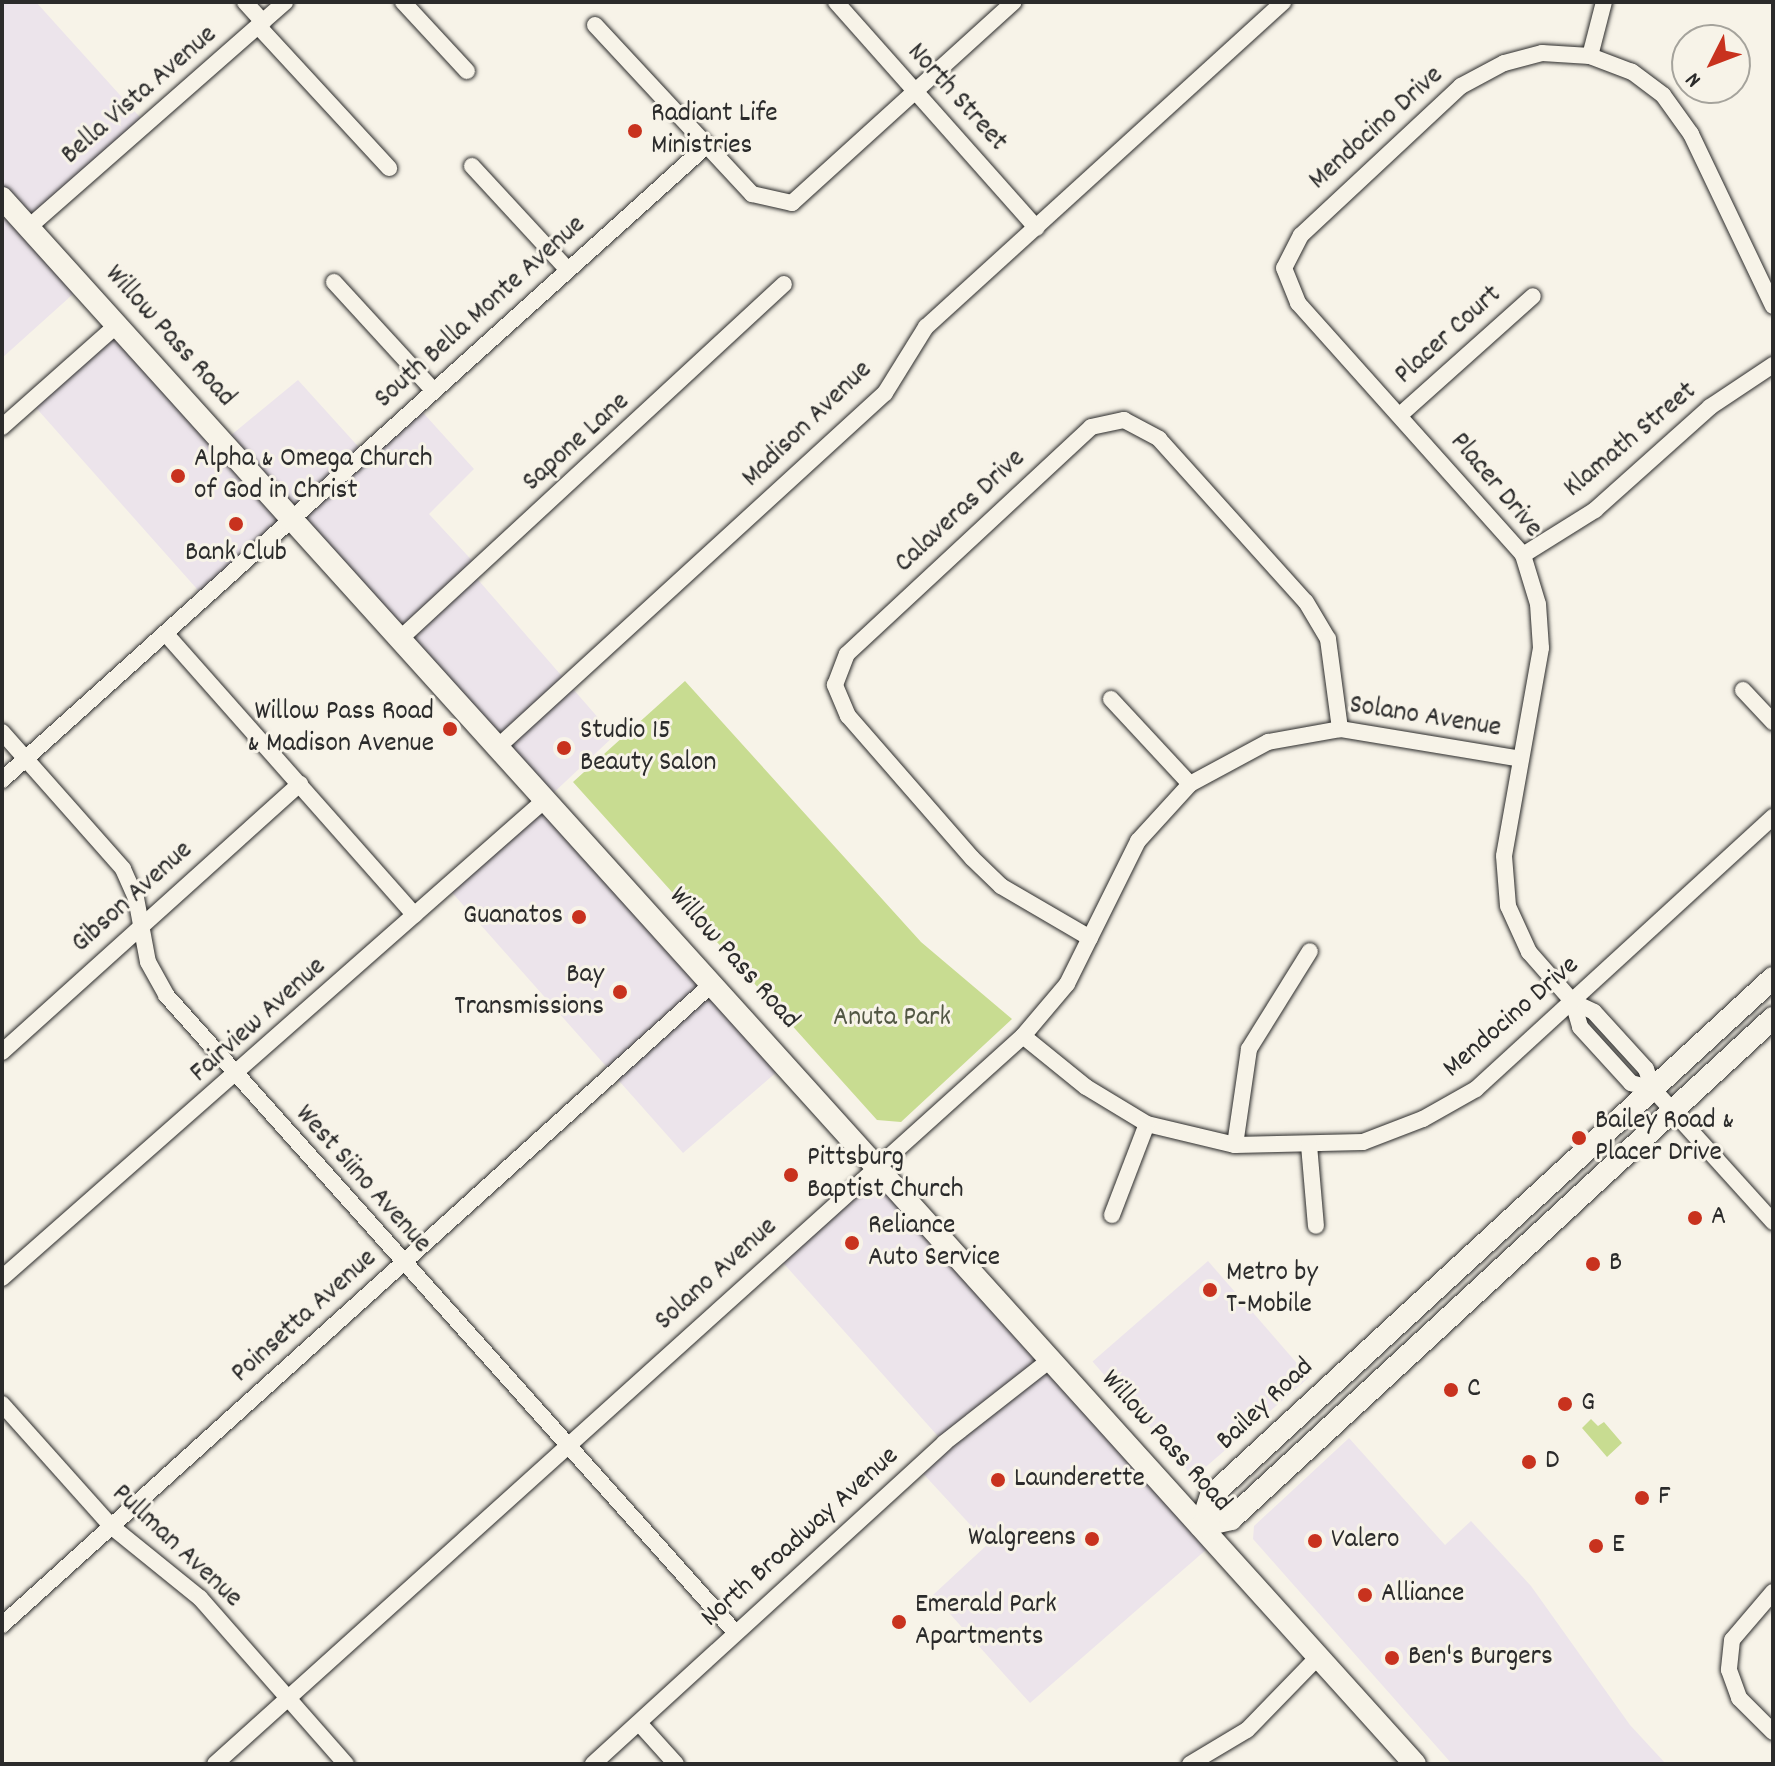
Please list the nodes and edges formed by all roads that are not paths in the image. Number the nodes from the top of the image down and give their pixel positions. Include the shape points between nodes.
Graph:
1 (245, 2) edge
2 (285, 2) edge
3 (403, 2) edge
4 (836, 2) edge
5 (1014, 2) edge
6 (1283, 2) edge
7 (1604, 2) edge
8 (261, 25) junction
9 (595, 25) dead end
10 (1590, 56) junction
11 (467, 71) dead end
12 (915, 92) junction
13 (705, 147) junction
14 (472, 166) dead end
15 (389, 168) dead end
16 (2, 198) edge
17 (29, 227) junction
18 (1037, 228) junction
19 (1284, 268) joint
20 (567, 269) junction
21 (334, 282) dead end
22 (784, 284) dead end
23 (1533, 296) dead end
24 (1773, 306) edge
25 (117, 325) junction
26 (1773, 365) edge
27 (434, 391) junction
28 (1400, 415) junction
29 (2, 427) edge
30 (295, 519) junction
31 (1523, 555) junction
32 (166, 634) junction
33 (402, 637) junction
34 (1743, 690) dead end
35 (1111, 699) dead end
36 (1773, 722) edge
37 (1340, 729) junction
38 (2, 732) edge
39 (500, 745) junction
40 (26, 759) junction
41 (1521, 759) junction
42 (2, 780) edge
43 (300, 784) junction
44 (1190, 784) junction
45 (547, 798) junction
46 (1773, 817) edge
47 (415, 915) junction
48 (142, 924) junction
49 (1090, 938) junction
50 (1310, 951) dead end
51 (1773, 978) edge
52 (713, 983) junction
53 (1573, 1002) junction
54 (1773, 1018) edge
55 (1023, 1036) junction
56 (2, 1052) edge
57 (236, 1078) junction
58 (1653, 1089) junction
59 (1673, 1110) junction
60 (1147, 1124) junction
61 (1235, 1145) junction
62 (1309, 1145) junction
63 (877, 1165) junction
64 (1112, 1215) dead end
65 (1773, 1222) edge
66 (1316, 1226) dead end
67 (403, 1264) junction
68 (2, 1278) edge
69 (1051, 1359) junction
70 (2, 1404) edge
71 (566, 1446) junction
72 (111, 1526) junction
73 (1201, 1526) junction
74 (1773, 1592) edge
75 (2, 1625) edge
76 (735, 1632) junction
77 (1318, 1657) junction
78 (288, 1699) junction
79 (639, 1723) junction
80 (1773, 1732) edge
81 (215, 1764) edge
82 (346, 1764) edge
83 (593, 1764) edge
84 (676, 1764) edge
85 (1190, 1764) edge
86 (1415, 1764) edge

1 - 8 street
2 - 8 street, Bella Vista Avenue
3 - 11 street
4 - 12 street, North Street
5 - 12 street
6 - 18 street, Madison Avenue
7 - 10 street
8 - 15 street
8 - 17 street, Bella Vista Avenue
9 - 13 street
10 - 19 street, Mendocino Drive via 1542,53 1504,63 1461,86 1301,235
10 - 24 street, Mendocino Drive via 1632,72 1663,95 1691,134
12 - 13 street via 792,203 752,194
12 - 18 street, North Street
13 - 20 street, South Bella Monte Avenue
14 - 20 street
16 - 17 main road, Willow Pass Road
17 - 25 main road, Willow Pass Road
18 - 39 street, Madison Avenue via 926,327 885,393
19 - 28 street, Placer Drive via 1298,303
20 - 27 street, South Bella Monte Avenue
21 - 27 street
22 - 33 street, Sapone Lane
23 - 28 street, Placer Court
25 - 29 street
25 - 30 main road, Willow Pass Road
26 - 31 street, Klamath Street via 1710,407 1595,510
27 - 30 street, South Bella Monte Avenue
28 - 31 street, Placer Drive
30 - 32 street, South Bella Monte Avenue
30 - 33 main road, Willow Pass Road
31 - 41 street, Placer Drive via 1538,604 1541,648
32 - 40 street, South Bella Monte Avenue
32 - 43 street
33 - 39 main road, Willow Pass Road
34 - 36 street
35 - 44 street
37 - 41 street, Solano Avenue
37 - 44 street, Solano Avenue via 1268,742
37 - 49 street, Calaveras Drive via 1328,639 1306,602 1159,439 1124,420 1091,427 847,654 835,685 848,716 972,858 1001,886
38 - 40 street, West Siino Avenue
39 - 45 main road, Willow Pass Road
40 - 42 street, South Bella Monte Avenue
40 - 48 street, West Siino Avenue via 123,869
41 - 53 street, Placer Drive via 1504,856 1508,906 1529,952
43 - 47 street
43 - 48 street, Gibson Avenue
44 - 49 street, Solano Avenue via 1138,841
45 - 47 street, Fairview Avenue
45 - 52 main road, Willow Pass Road
46 - 53 street, Mendocino Drive
47 - 57 street, Fairview Avenue
48 - 56 street, Gibson Avenue
48 - 57 street, West Siino Avenue via 148,962 166,995
49 - 55 street, Solano Avenue via 1067,984
50 - 61 street via 1282,987 1249,1049
51 - 58 main road, Bailey Road
52 - 63 main road, Willow Pass Road
52 - 67 street, Poinsetta Avenue
53 - 58 street, Placer Drive via 1580,1027 1628,1080
53 - 62 street, Mendocino Drive via 1476,1089 1423,1119 1363,1142
54 - 59 main road
55 - 60 street, Mendocino Drive via 1086,1087
55 - 63 street, Solano Avenue
57 - 67 street, West Siino Avenue
57 - 68 street, Fairview Avenue
58 - 59 street, Placer Drive
58 - 73 main road, Bailey Road via 1211,1496
59 - 65 street, Placer Drive
59 - 73 main road via 1231,1519
60 - 61 street, Mendocino Drive
60 - 64 street
61 - 62 street, Mendocino Drive
62 - 66 street
63 - 69 main road, Willow Pass Road
63 - 71 street, Solano Avenue
67 - 71 street, West Siino Avenue
67 - 72 street, Poinsetta Avenue
69 - 73 main road, Willow Pass Road
69 - 76 street, North Broadway Avenue via 944,1443
70 - 72 street, Pullman Avenue
71 - 76 street, West Siino Avenue
71 - 78 street, Solano Avenue
72 - 75 street, Poinsetta Avenue
72 - 78 street, Pullman Avenue via 200,1598
73 - 77 main road, Willow Pass Road
74 - 80 street via 1732,1640 1729,1670 1739,1698
76 - 79 street, North Broadway Avenue
77 - 85 street via 1247,1730
77 - 86 main road, Willow Pass Road
78 - 81 street, Solano Avenue
78 - 82 street, Pullman Avenue
79 - 83 street, North Broadway Avenue
79 - 84 street

